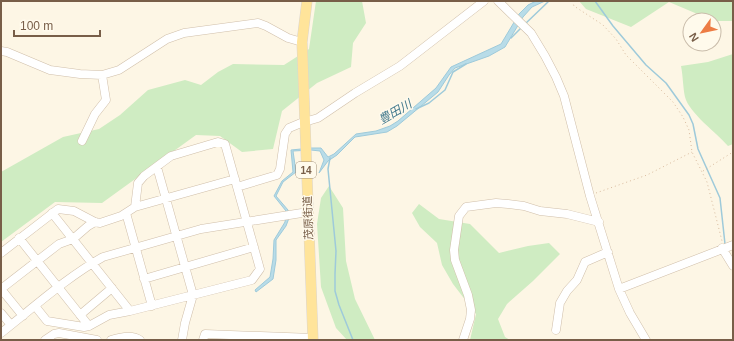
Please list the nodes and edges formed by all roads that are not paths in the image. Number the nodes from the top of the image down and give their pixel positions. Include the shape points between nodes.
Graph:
1 (307, 1) edge
2 (484, 1) edge
3 (498, 1) edge
4 (302, 42) junction
5 (1, 51) edge
6 (102, 75) junction
7 (305, 122) junction
8 (82, 140) dead end
9 (157, 167) junction
10 (236, 183) junction
11 (166, 199) junction
12 (135, 207) junction
13 (308, 212) junction
14 (52, 213) junction
15 (126, 213) junction
16 (95, 222) junction
17 (247, 222) junction
18 (598, 222) junction
19 (176, 236) junction
20 (19, 238) junction
21 (72, 239) junction
22 (733, 245) edge
23 (136, 247) junction
24 (254, 247) junction
25 (722, 248) junction
26 (608, 252) junction
27 (1, 253) edge
28 (37, 261) junction
29 (92, 263) junction
30 (733, 266) edge
31 (186, 267) junction
32 (144, 279) junction
33 (59, 288) junction
34 (112, 288) junction
35 (1, 289) edge
36 (619, 289) junction
37 (193, 295) junction
38 (36, 306) junction
39 (152, 306) junction
40 (130, 311) junction
41 (1, 313) edge
42 (80, 315) junction
43 (23, 316) junction
44 (11, 326) junction
45 (89, 326) junction
46 (556, 330) dead end
47 (1, 333) edge
48 (313, 339) edge
49 (44, 340) edge
50 (97, 340) edge
51 (111, 340) edge
52 (140, 340) edge
53 (182, 340) edge
54 (203, 340) edge
55 (463, 340) edge
56 (646, 340) edge

1 - 4 main road, 茂原街道 / 14
2 - 7 street via 400,66 329,112
3 - 18 street via 531,33 546,56 564,96
4 - 6 street via 258,23 184,33 167,39 119,70
4 - 7 main road, 茂原街道 / 14
5 - 6 street via 50,70
6 - 8 street via 106,100 94,114
7 - 10 street via 286,131 277,175
7 - 13 main road, 茂原街道 / 14
9 - 10 street via 171,156 218,142 225,144
9 - 11 street
9 - 12 street via 138,183
10 - 11 street
10 - 17 street
11 - 12 street
11 - 19 street
12 - 15 street
13 - 17 street
13 - 48 main road, 茂原街道 / 14
14 - 16 street via 69,210
14 - 20 street
14 - 21 street
15 - 16 street via 107,222
15 - 23 street
16 - 21 street
17 - 19 street via 201,229
17 - 24 street
18 - 26 street
18 - 55 street via 508,204 466,207 459,216 454,250 471,310
19 - 23 street
19 - 31 street
20 - 27 street
20 - 28 street
21 - 28 street via 59,244
21 - 29 street
22 - 25 street
23 - 29 street
23 - 32 street
24 - 31 street
24 - 37 street via 260,270 252,280
25 - 30 street
25 - 36 street
26 - 36 street
26 - 46 street via 585,262 577,280 560,303
28 - 33 street
28 - 35 street
29 - 33 street
29 - 34 street
31 - 32 street
31 - 37 street
32 - 39 street
33 - 38 street
33 - 42 street
34 - 40 street
34 - 42 street
35 - 43 street
36 - 56 street
37 - 39 street
37 - 53 street
38 - 43 street
38 - 45 street via 47,321
39 - 40 street
40 - 45 street via 109,315
41 - 44 street
42 - 45 street
43 - 44 street
44 - 47 street
48 - 54 street via 206,334
49 - 50 street via 59,333
51 - 52 street via 120,337 136,337

